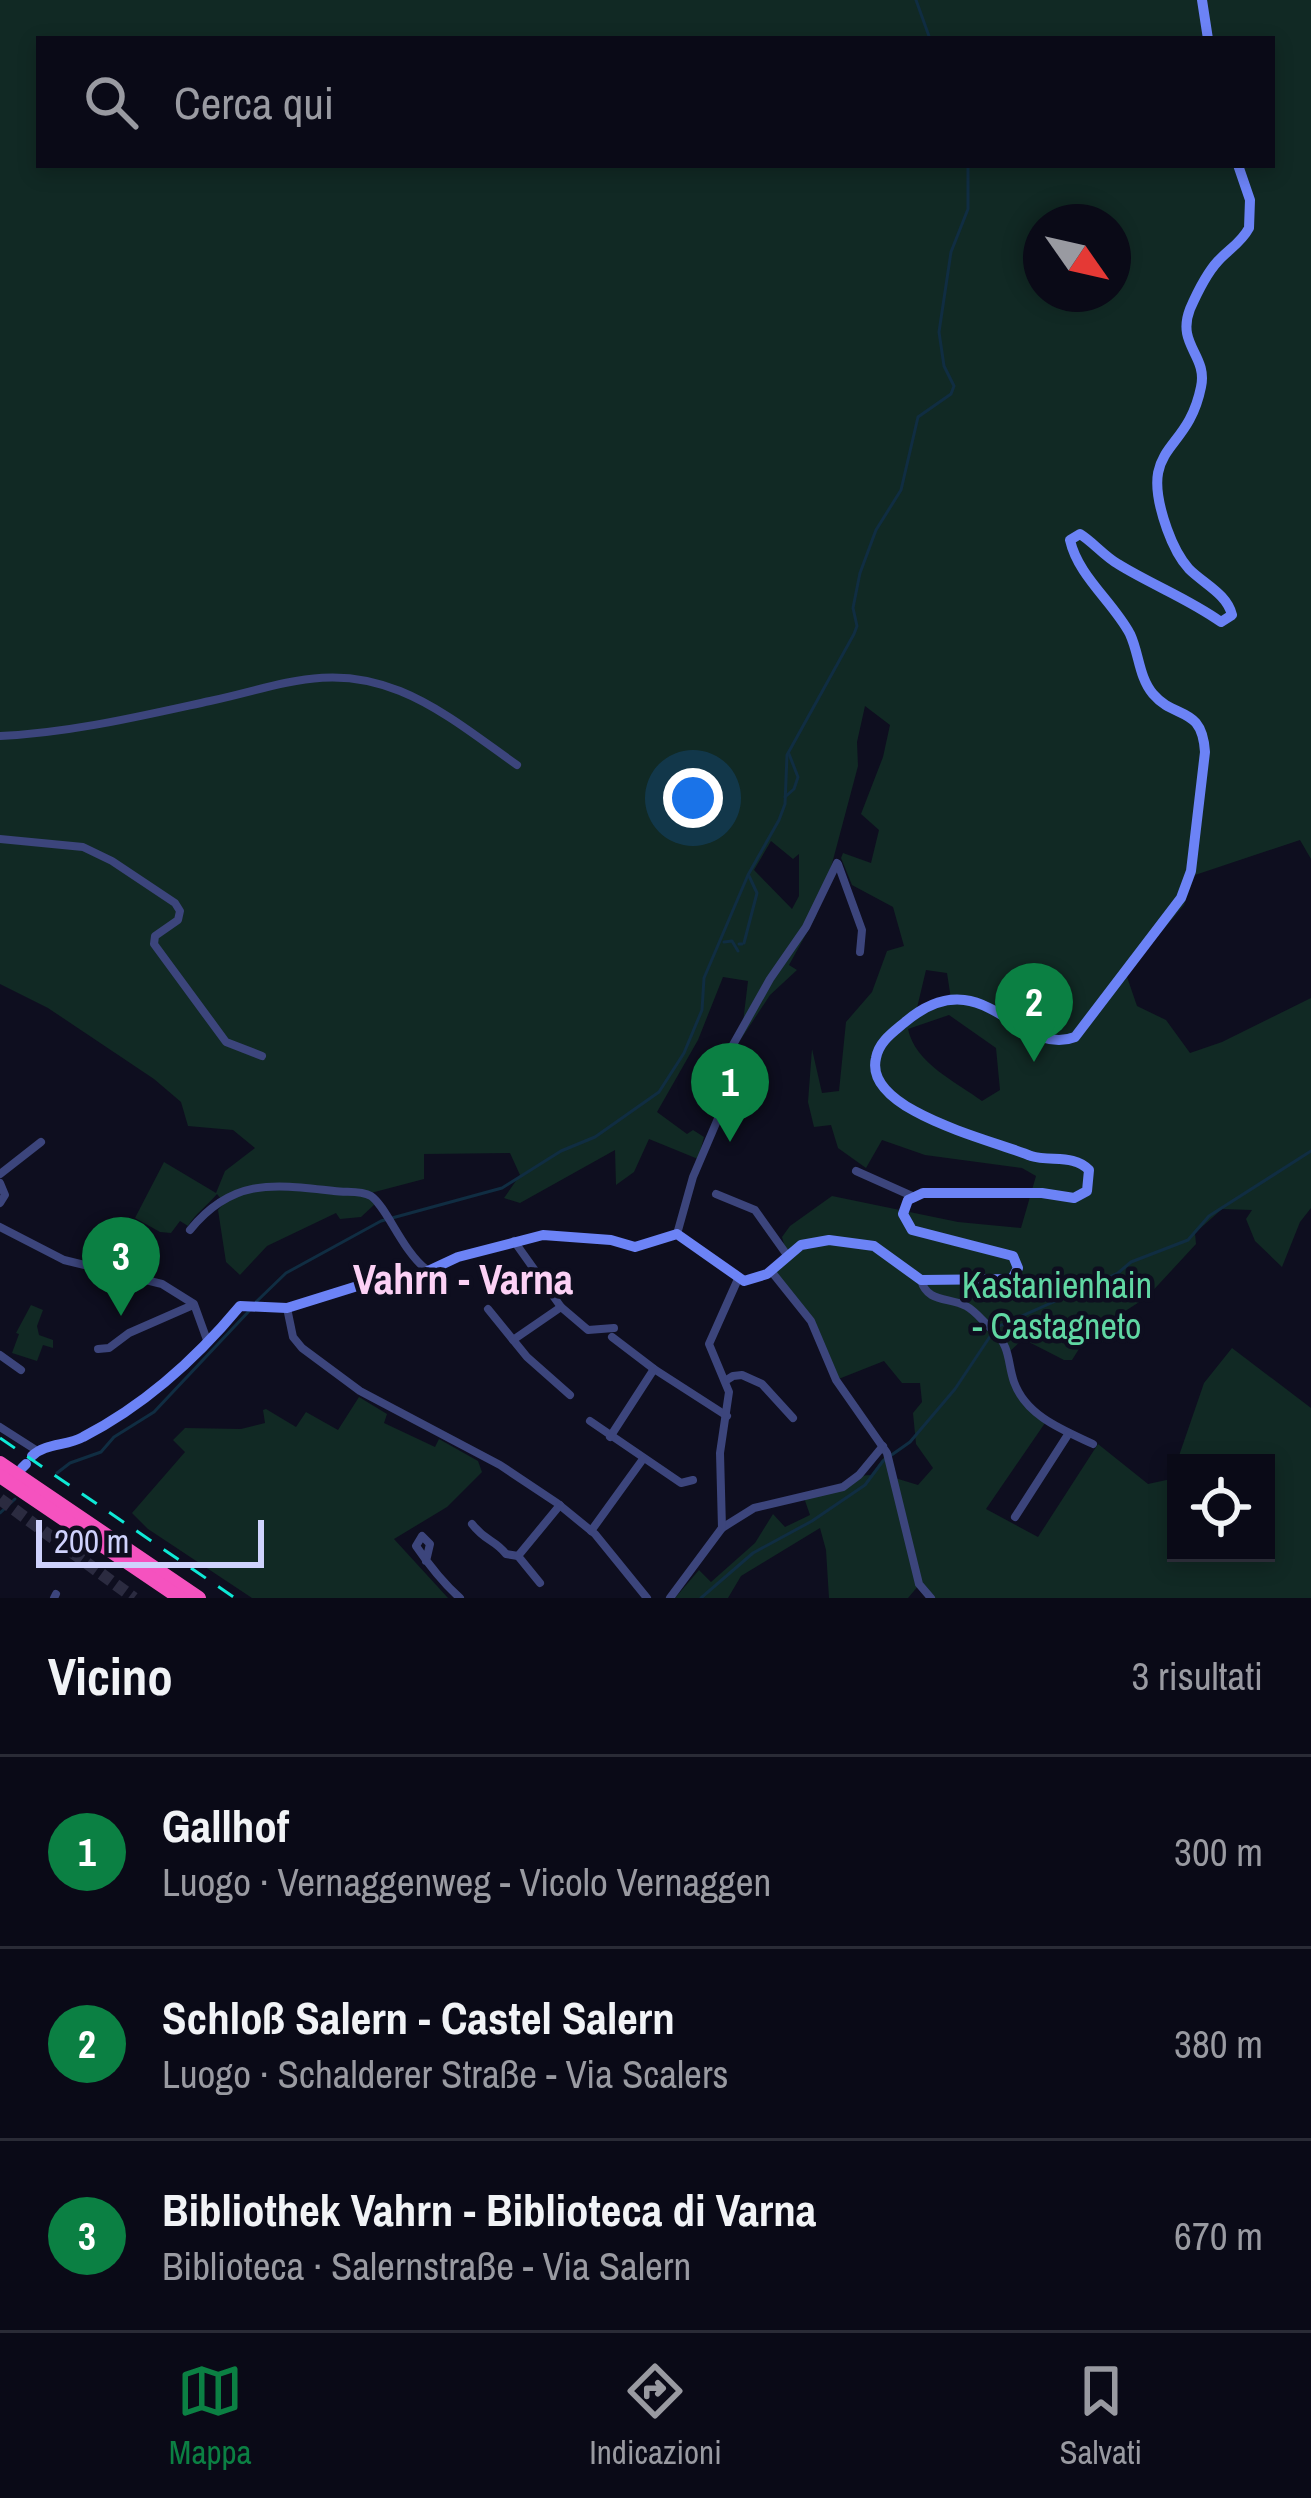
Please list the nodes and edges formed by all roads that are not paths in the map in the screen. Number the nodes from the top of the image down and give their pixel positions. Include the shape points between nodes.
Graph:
1 (1202, 0) edge
2 (1208, 36) edge
3 (1239, 168) edge
4 (0, 736) edge
5 (517, 766) dead end
6 (0, 839) edge
7 (860, 952) dead end
8 (262, 1056) dead end
9 (41, 1142) dead end
10 (856, 1172) dead end
11 (0, 1178) edge
12 (716, 1194) dead end
13 (913, 1196) junction
14 (0, 1203) edge
15 (0, 1227) edge
16 (190, 1230) dead end
17 (676, 1234) junction
18 (514, 1241) junction
19 (787, 1255) junction
20 (427, 1270) junction
21 (771, 1271) junction
22 (738, 1279) junction
23 (921, 1280) junction
24 (194, 1304) junction
25 (561, 1307) junction
26 (286, 1308) junction
27 (488, 1309) dead end
28 (207, 1340) junction
29 (513, 1340) junction
30 (98, 1349) dead end
31 (0, 1355) edge
32 (20, 1370) dead end
33 (654, 1370) junction
34 (725, 1381) junction
35 (570, 1395) dead end
36 (727, 1416) junction
37 (793, 1418) dead end
38 (590, 1421) dead end
39 (0, 1426) edge
40 (1069, 1432) junction
41 (610, 1437) junction
42 (1093, 1444) dead end
43 (886, 1453) junction
44 (643, 1459) junction
45 (29, 1460) joint
46 (0, 1463) edge
47 (0, 1476) edge
48 (693, 1480) dead end
49 (560, 1505) junction
50 (1015, 1517) dead end
51 (472, 1525) dead end
52 (722, 1528) junction
53 (591, 1531) junction
54 (518, 1556) junction
55 (426, 1561) dead end
56 (540, 1583) dead end
57 (180, 1598) edge
58 (200, 1598) edge
59 (460, 1598) edge
60 (647, 1598) edge
61 (670, 1598) edge
62 (931, 1598) edge

1 - 2 street
3 - 13 street via 1249,228 1214,265 1189,313 1185,337 1202,383 1193,415 1154,478 1170,539 1232,615 1221,622 1111,560 1085,536 1070,540 1130,634 1153,695 1198,724 1204,741 1191,871 1181,898 1069,1039 1053,1040 987,1005 951,999 915,1013 876,1056 878,1082 897,1102 1043,1160 1082,1163 1091,1176 1087,1191 1074,1198
4 - 5 street via 43,734 304,677 352,677 396,689
6 - 8 street via 83,847 175,903 178,920 154,944 226,1042
7 - 17 street via 862,930 837,863 725,1058 728,1095
9 - 11 street
10 - 13 street
11 - 14 street
12 - 19 street via 755,1210
13 - 23 street via 903,1210 912,1230 1006,1252 1018,1268 1006,1281
15 - 24 street via 64,1260 149,1278
16 - 20 street via 225,1198 252,1187 362,1193
17 - 18 street via 635,1246 554,1234
17 - 22 street
18 - 20 street
18 - 25 street
19 - 21 street
19 - 23 street via 818,1240 864,1243
20 - 26 street via 410,1281 364,1284
21 - 22 street
21 - 43 street via 812,1321 836,1380
22 - 34 street via 709,1345
23 - 40 street via 924,1290 965,1305 998,1336 1024,1400
24 - 28 street
24 - 30 street
25 - 29 street
25 - 33 street via 588,1330 613,1333
26 - 28 street via 240,1306
26 - 49 street via 296,1343 328,1370
27 - 29 street
28 - 45 street via 154,1394
29 - 35 street
31 - 32 street
33 - 36 street
33 - 41 street
34 - 36 street
34 - 37 street via 752,1378
36 - 52 street
38 - 41 street
39 - 45 street
40 - 42 street
40 - 50 street
41 - 44 street
43 - 52 street via 843,1487 754,1508
43 - 62 street via 919,1584
44 - 48 street via 681,1483
44 - 53 street
46 - 58 highway
47 - 57 highway
49 - 53 street
49 - 54 street
51 - 54 street
52 - 61 street
53 - 60 street
54 - 56 street
55 - 59 street

